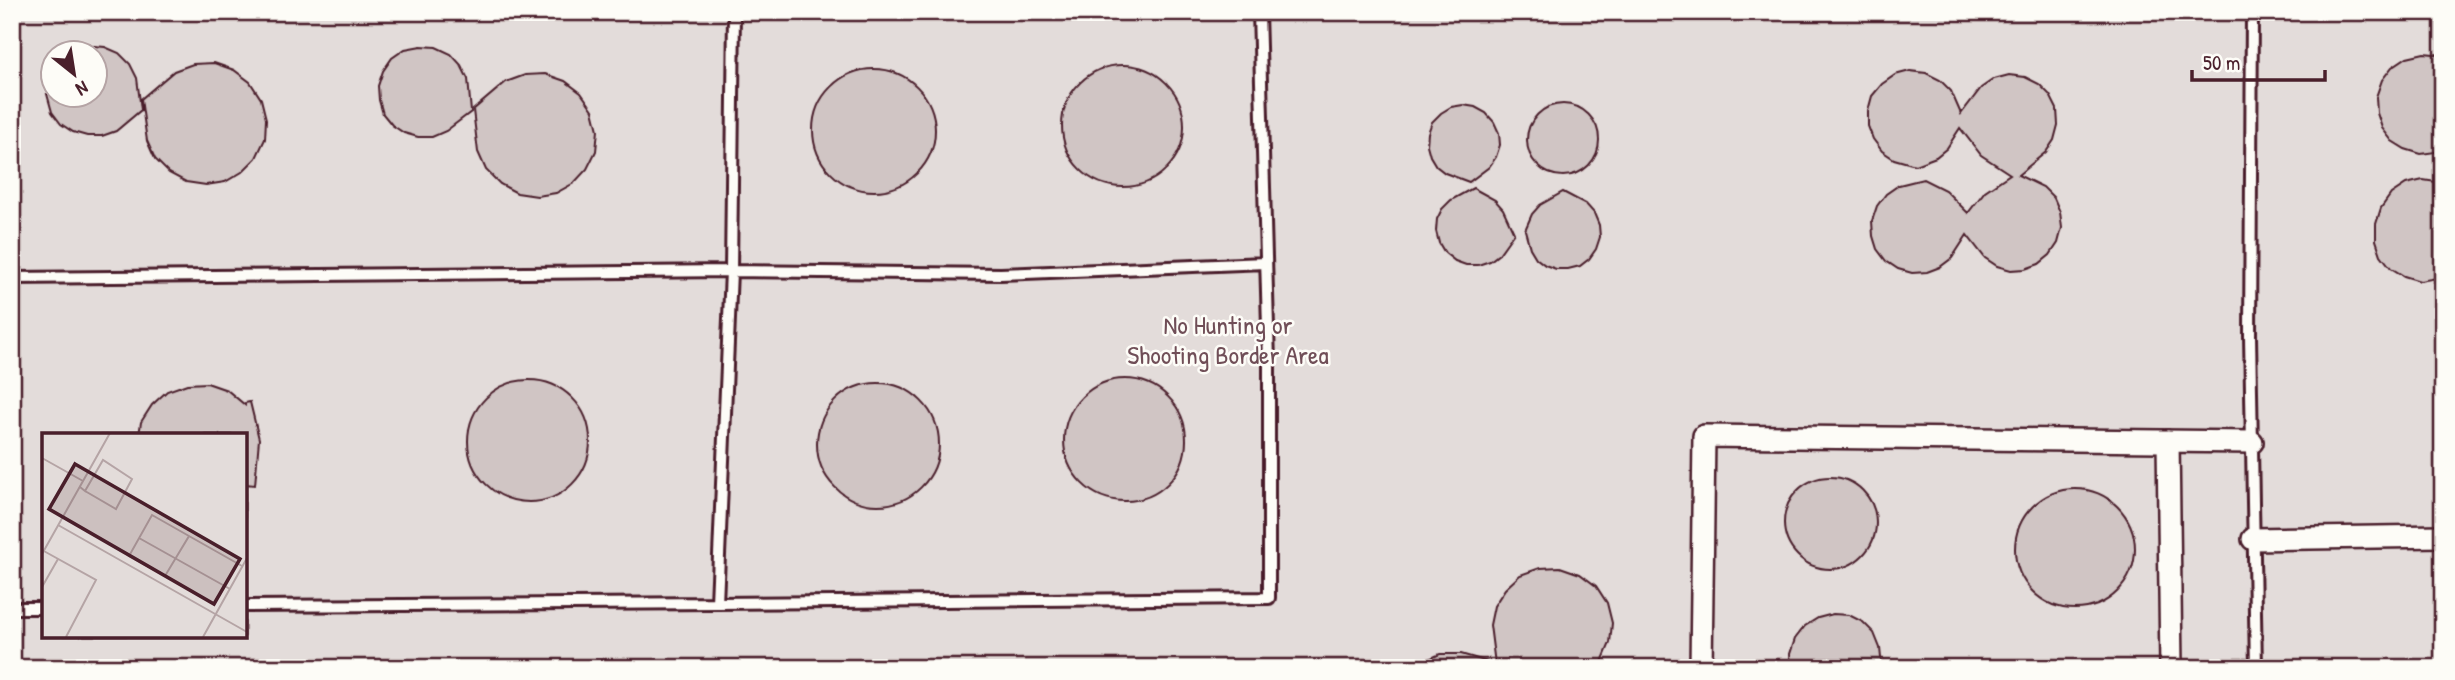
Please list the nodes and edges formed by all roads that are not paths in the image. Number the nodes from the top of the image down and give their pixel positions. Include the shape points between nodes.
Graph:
1 (734, 12) edge
2 (1259, 12) edge
3 (2252, 12) edge
4 (1265, 263) junction
5 (731, 271) junction
6 (12, 278) edge
7 (2168, 440) junction
8 (2252, 442) junction
9 (2443, 536) edge
10 (2253, 539) junction
11 (717, 603) junction
12 (247, 606) edge
13 (12, 608) edge
14 (42, 608) edge
15 (1700, 668) edge
16 (2171, 668) edge
17 (2256, 668) edge

1 - 5 lane
2 - 4 lane
3 - 8 lane
4 - 5 lane via 1001,274
4 - 11 lane via 1269,598
5 - 6 lane
5 - 11 lane
7 - 8 street
7 - 15 street via 1704,436
7 - 16 street
8 - 10 lane
9 - 10 street
10 - 17 lane
11 - 12 lane
13 - 14 lane

